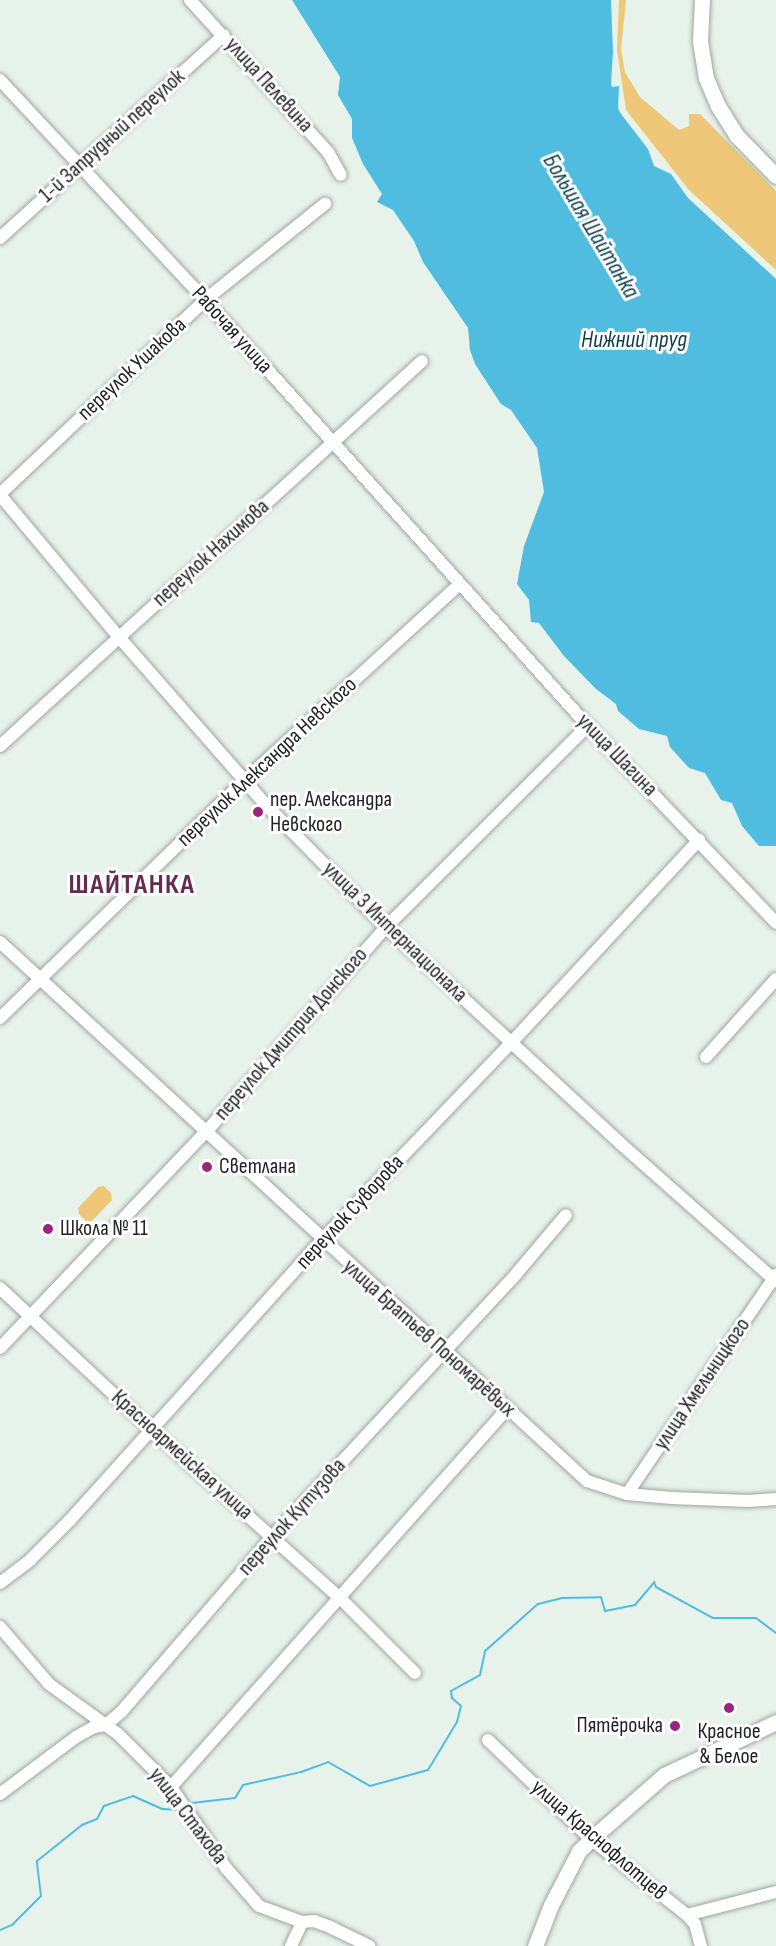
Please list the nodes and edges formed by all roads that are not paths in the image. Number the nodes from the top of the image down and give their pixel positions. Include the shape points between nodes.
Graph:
1 (190, 0) edge
2 (702, 0) edge
3 (224, 35) junction
4 (0, 80) edge
5 (78, 165) junction
6 (340, 175) dead end
7 (776, 176) edge
8 (325, 204) dead end
9 (0, 238) edge
10 (205, 300) junction
11 (422, 361) dead end
12 (334, 441) junction
13 (0, 494) edge
14 (460, 584) junction
15 (118, 636) junction
16 (588, 726) junction
17 (0, 746) edge
18 (244, 781) junction
19 (699, 840) junction
20 (776, 923) edge
21 (386, 927) junction
22 (0, 942) edge
23 (41, 978) junction
24 (776, 979) edge
25 (0, 1018) edge
26 (511, 1042) junction
27 (706, 1057) dead end
28 (206, 1132) junction
29 (566, 1215) dead end
30 (322, 1240) junction
31 (775, 1279) edge
32 (0, 1288) edge
33 (31, 1317) junction
34 (0, 1348) edge
35 (442, 1350) junction
36 (507, 1408) junction
37 (153, 1431) junction
38 (627, 1494) junction
39 (776, 1499) edge
40 (272, 1537) junction
41 (0, 1583) edge
42 (340, 1598) junction
43 (0, 1627) edge
44 (415, 1673) dead end
45 (776, 1722) edge
46 (106, 1725) junction
47 (488, 1740) dead end
48 (171, 1787) junction
49 (0, 1794) edge
50 (591, 1839) junction
51 (776, 1892) edge
52 (687, 1915) junction
53 (302, 1922) junction
54 (291, 1946) edge
55 (369, 1946) edge
56 (535, 1946) edge
57 (701, 1946) edge

1 - 3 street, улица Пелевина
2 - 7 main road via 700,41 706,78 717,106 736,135
3 - 5 street, 1-й Запрудный переулок
3 - 6 street, улица Пелевина via 328,152
4 - 5 street, Рабочая улица
5 - 9 street, 1-й Запрудный переулок
5 - 10 street, Рабочая улица
8 - 10 street, переулок Ушакова
10 - 12 street, Рабочая улица
10 - 13 street, переулок Ушакова
11 - 12 street, переулок Нахимова
12 - 14 street, Рабочая улица
12 - 15 street, переулок Нахимова
13 - 15 street, улица 3 Интернационала
14 - 16 street, улица Шагина
14 - 18 street, переулок Александра Невского
15 - 17 street, переулок Нахимова
15 - 18 street, улица 3 Интернационала
16 - 19 street, улица Шагина
16 - 21 street, переулок Дмитрия Донского
18 - 21 street, улица 3 Интернационала
18 - 23 street, переулок Александра Невского
19 - 20 street, улица Шагина
19 - 26 street, переулок Суворова
21 - 26 street, улица 3 Интернационала
21 - 28 street, переулок Дмитрия Донского
22 - 23 street, улица Братьев Пономарёвых
23 - 25 street, переулок Александра Невского
23 - 28 street, улица Братьев Пономарёвых
24 - 27 street
26 - 30 street, переулок Суворова
26 - 31 street, улица 3 Интернационала
28 - 30 street, улица Братьев Пономарёвых
28 - 33 street, переулок Дмитрия Донского
29 - 35 street, переулок Кутузова via 516,1274
30 - 35 street, улица Братьев Пономарёвых
30 - 37 street, переулок Суворова
31 - 38 street, улица Хмельницкого
32 - 33 street, Красноармейская улица
33 - 34 street, переулок Дмитрия Донского
33 - 37 street, Красноармейская улица
35 - 36 street, улица Братьев Пономарёвых
35 - 40 street, переулок Кутузова
36 - 38 street, улица Братьев Пономарёвых via 587,1481
36 - 42 street
37 - 40 street, Красноармейская улица
37 - 41 street, переулок Суворова via 30,1560
38 - 39 street, улица Братьев Пономарёвых
40 - 42 street, Красноармейская улица
40 - 46 street, переулок Кутузова
42 - 44 street, Красноармейская улица
42 - 48 street
43 - 46 street, улица Стахова via 49,1684
45 - 50 main road via 664,1775
46 - 48 street, улица Стахова
46 - 49 street, переулок Кутузова via 76,1737
47 - 50 street, улица Краснофлотцев
48 - 53 street, улица Стахова via 226,1868 259,1906
50 - 52 street, улица Краснофлотцев
50 - 56 main road via 551,1905
51 - 52 street
52 - 57 street, улица Краснофлотцев via 695,1924
53 - 54 street
53 - 55 street, улица Стахова via 328,1926

